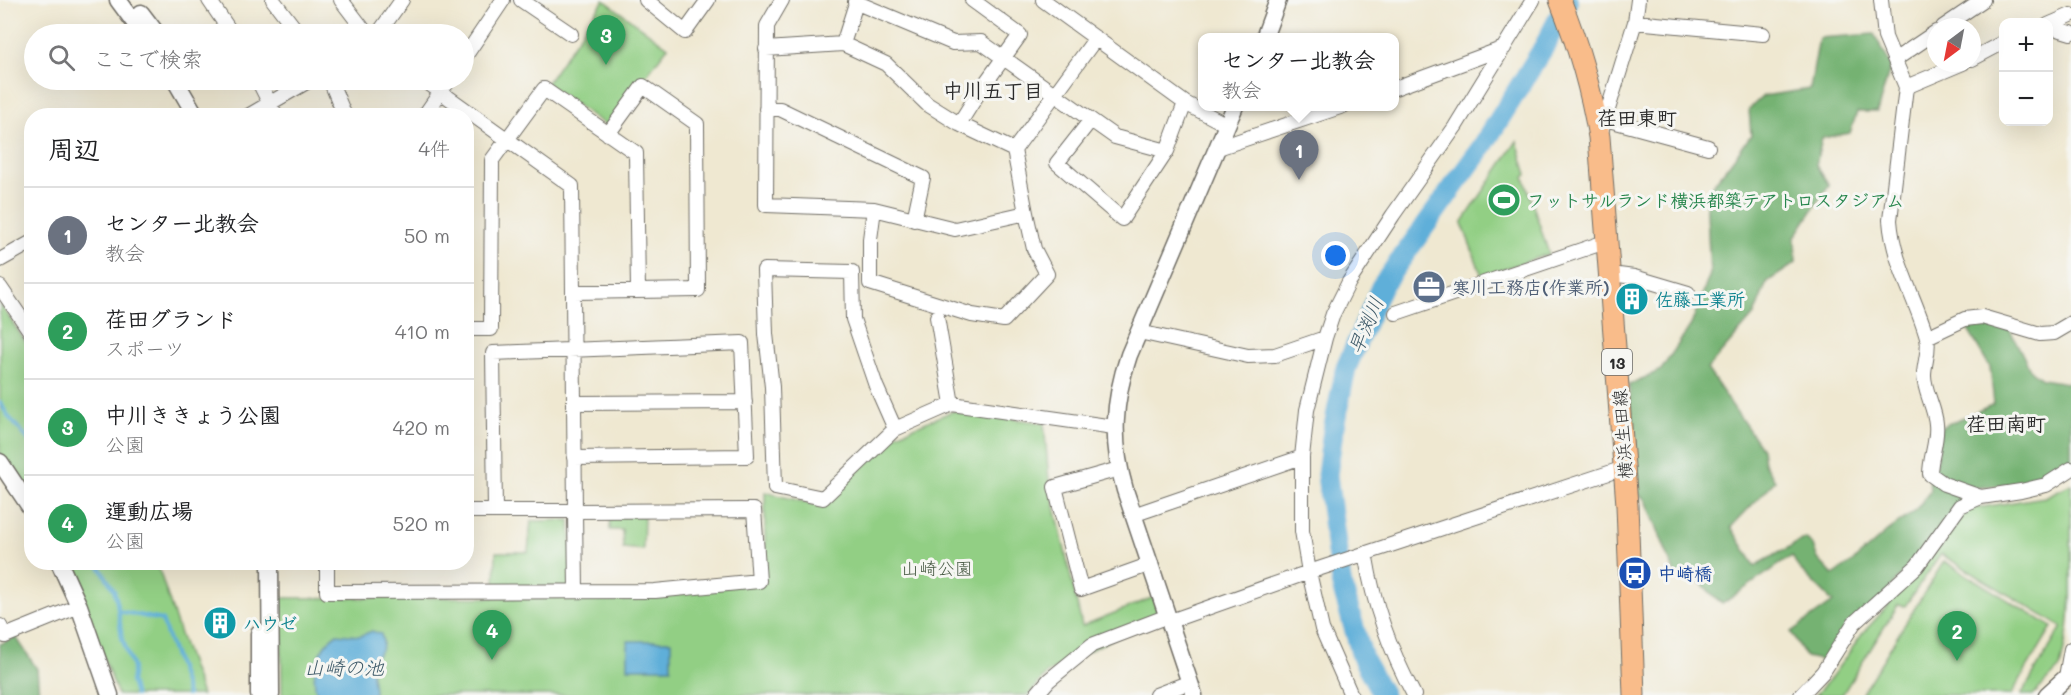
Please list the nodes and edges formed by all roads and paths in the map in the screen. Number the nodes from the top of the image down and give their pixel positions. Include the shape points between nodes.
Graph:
1 (118, 0) edge
2 (132, 0) edge
3 (209, 0) edge
4 (273, 0) edge
5 (341, 0) edge
6 (402, 0) edge
7 (503, 0) edge
8 (521, 0) edge
9 (646, 0) edge
10 (708, 0) edge
11 (782, 0) edge
12 (972, 0) edge
13 (1043, 0) edge
14 (1278, 0) edge
15 (1533, 0) edge
16 (1560, 0) edge
17 (1638, 0) edge
18 (1983, 0) edge
19 (856, 1) edge
20 (1885, 2) edge
21 (2071, 15) edge
22 (1956, 18) edge
23 (1635, 22) junction
24 (2053, 23) edge
25 (136, 24) edge
26 (150, 24) edge
27 (225, 24) edge
28 (291, 24) edge
29 (359, 24) edge
30 (385, 24) edge
31 (2053, 26) edge
32 (1266, 33) edge
33 (2071, 33) edge
34 (571, 34) dead end
35 (1763, 34) dead end
36 (1096, 38) junction
37 (1927, 38) edge
38 (474, 43) edge
39 (843, 44) junction
40 (1999, 44) edge
41 (1504, 48) junction
42 (766, 49) junction
43 (1981, 54) edge
44 (1004, 58) junction
45 (1896, 59) junction
46 (1942, 72) edge
47 (1399, 87) edge
48 (1906, 87) junction
49 (181, 90) edge
50 (193, 90) edge
51 (264, 90) edge
52 (298, 90) edge
53 (334, 90) edge
54 (437, 90) edge
55 (440, 92) junction
56 (1054, 94) junction
57 (1185, 103) junction
58 (191, 108) edge
59 (203, 108) edge
60 (273, 108) edge
61 (275, 108) edge
62 (342, 108) edge
63 (429, 108) edge
64 (463, 108) edge
65 (766, 109) junction
66 (1198, 110) edge
67 (1200, 111) edge
68 (1233, 111) edge
69 (1328, 111) edge
70 (474, 116) edge
71 (1090, 121) junction
72 (959, 124) junction
73 (1227, 125) junction
74 (1602, 128) junction
75 (608, 134) junction
76 (507, 139) junction
77 (1708, 147) dead end
78 (1218, 148) junction
79 (1014, 150) junction
80 (1167, 151) junction
81 (874, 209) junction
82 (1026, 213) junction
83 (914, 219) junction
84 (1608, 241) junction
85 (24, 246) edge
86 (0, 260) edge
87 (1611, 274) junction
88 (0, 287) edge
89 (638, 291) junction
90 (574, 292) junction
91 (1688, 293) dead end
92 (1396, 313) dead end
93 (937, 317) dead end
94 (24, 322) edge
95 (2071, 323) edge
96 (474, 329) edge
97 (1139, 332) junction
98 (1927, 337) junction
99 (1325, 338) junction
100 (573, 349) junction
101 (745, 402) junction
102 (574, 403) junction
103 (952, 404) junction
104 (1114, 427) junction
105 (895, 429) junction
106 (1302, 457) junction
107 (574, 458) junction
108 (1624, 468) junction
109 (2, 469) edge
110 (1119, 469) junction
111 (2071, 469) edge
112 (1981, 497) junction
113 (24, 499) edge
114 (495, 511) junction
115 (575, 511) junction
116 (474, 512) edge
117 (1133, 515) junction
118 (1365, 556) junction
119 (1151, 564) junction
120 (63, 570) edge
121 (260, 570) edge
122 (270, 570) edge
123 (327, 570) edge
124 (1309, 572) junction
125 (576, 591) junction
126 (79, 606) junction
127 (1169, 619) junction
128 (0, 626) edge
129 (2071, 649) edge
130 (2068, 675) edge
131 (1192, 689) edge
132 (1629, 693) edge
133 (106, 694) edge
134 (259, 695) edge
135 (271, 695) edge
136 (1036, 695) edge
137 (1156, 695) edge
138 (1351, 695) edge
139 (1414, 695) edge
140 (1801, 695) edge
141 (2047, 695) edge

1 - 25 street
2 - 26 street
3 - 27 street
4 - 28 street
5 - 29 street
6 - 30 street
7 - 38 street
8 - 34 street
9 - 10 street via 685,32
11 - 42 street via 767,26
12 - 44 street via 1020,36
13 - 36 street
14 - 32 street
15 - 41 street
16 - 74 main road, 横浜生田線 / 13
17 - 23 street
18 - 22 street
19 - 39 street
19 - 44 street via 953,43 981,42
20 - 45 street via 1885,37
21 - 24 street
23 - 35 street
23 - 74 street
31 - 33 street
36 - 56 street
36 - 57 street
37 - 45 street
39 - 42 street
39 - 72 street via 886,64 927,104
40 - 43 street
41 - 47 street
41 - 99 street via 1349,282
42 - 65 street
44 - 56 street
44 - 72 street
45 - 48 street
46 - 48 street
48 - 98 street via 1891,240
49 - 58 street
50 - 59 street
51 - 60 street
52 - 61 street
53 - 62 street
54 - 55 street
55 - 63 street
55 - 64 street
56 - 71 street
56 - 79 street
57 - 66 street
57 - 80 street
65 - 81 street via 766,205
65 - 83 street via 780,109 923,178
67 - 73 street
68 - 73 street
69 - 78 street
70 - 76 street
71 - 80 street via 1115,137
71 - 80 street via 1057,163 1122,219
72 - 79 street
73 - 78 street
74 - 77 street
74 - 84 main road, 横浜生田線 / 13
75 - 76 street via 544,89
75 - 89 street via 636,153
75 - 89 street via 643,86 697,124 698,290
76 - 90 street via 572,186
76 - 96 street via 492,160 491,329
78 - 97 street
79 - 82 street
81 - 82 street via 870,283 972,315 1004,320 1047,274 1034,249
81 - 83 street
82 - 83 street via 955,230
84 - 87 main road, 横浜生田線 / 13
84 - 92 street
85 - 86 street
87 - 91 street
87 - 108 main road, 横浜生田線 / 13
88 - 94 street
89 - 90 street
90 - 100 street
93 - 103 street
95 - 98 street via 2054,333 2040,334 1982,317
97 - 99 street via 1248,357 1275,355
97 - 104 street via 1122,378
98 - 112 street via 1924,376 1936,423 1930,474 1944,484
99 - 106 street via 1307,410
100 - 101 street via 742,343
100 - 102 street
100 - 114 street via 493,352
101 - 102 street
101 - 107 street via 747,456
102 - 107 street
103 - 104 street
103 - 105 street
104 - 110 street
105 - 105 street via 823,498 775,488 764,270 852,272 853,320
106 - 117 street
106 - 124 street via 1302,531
107 - 115 street
108 - 118 street
108 - 132 main road, 横浜生田線 / 13
109 - 113 street
110 - 117 street
110 - 119 street via 1055,487 1081,589
111 - 112 street via 2046,485
112 - 140 street via 1960,506 1917,566 1854,623 1822,672
114 - 115 street
114 - 116 street
115 - 125 street
115 - 125 street via 754,510 759,581 656,591
117 - 119 street
118 - 124 street
118 - 139 street via 1376,608
119 - 127 street
120 - 126 street
121 - 134 street
122 - 135 street
123 - 125 street via 327,592
124 - 127 street
124 - 138 street via 1322,629
126 - 128 street via 5,636
126 - 133 street
127 - 131 street
127 - 136 street via 1092,645 1048,680
129 - 130 street
130 - 141 street
131 - 137 street

